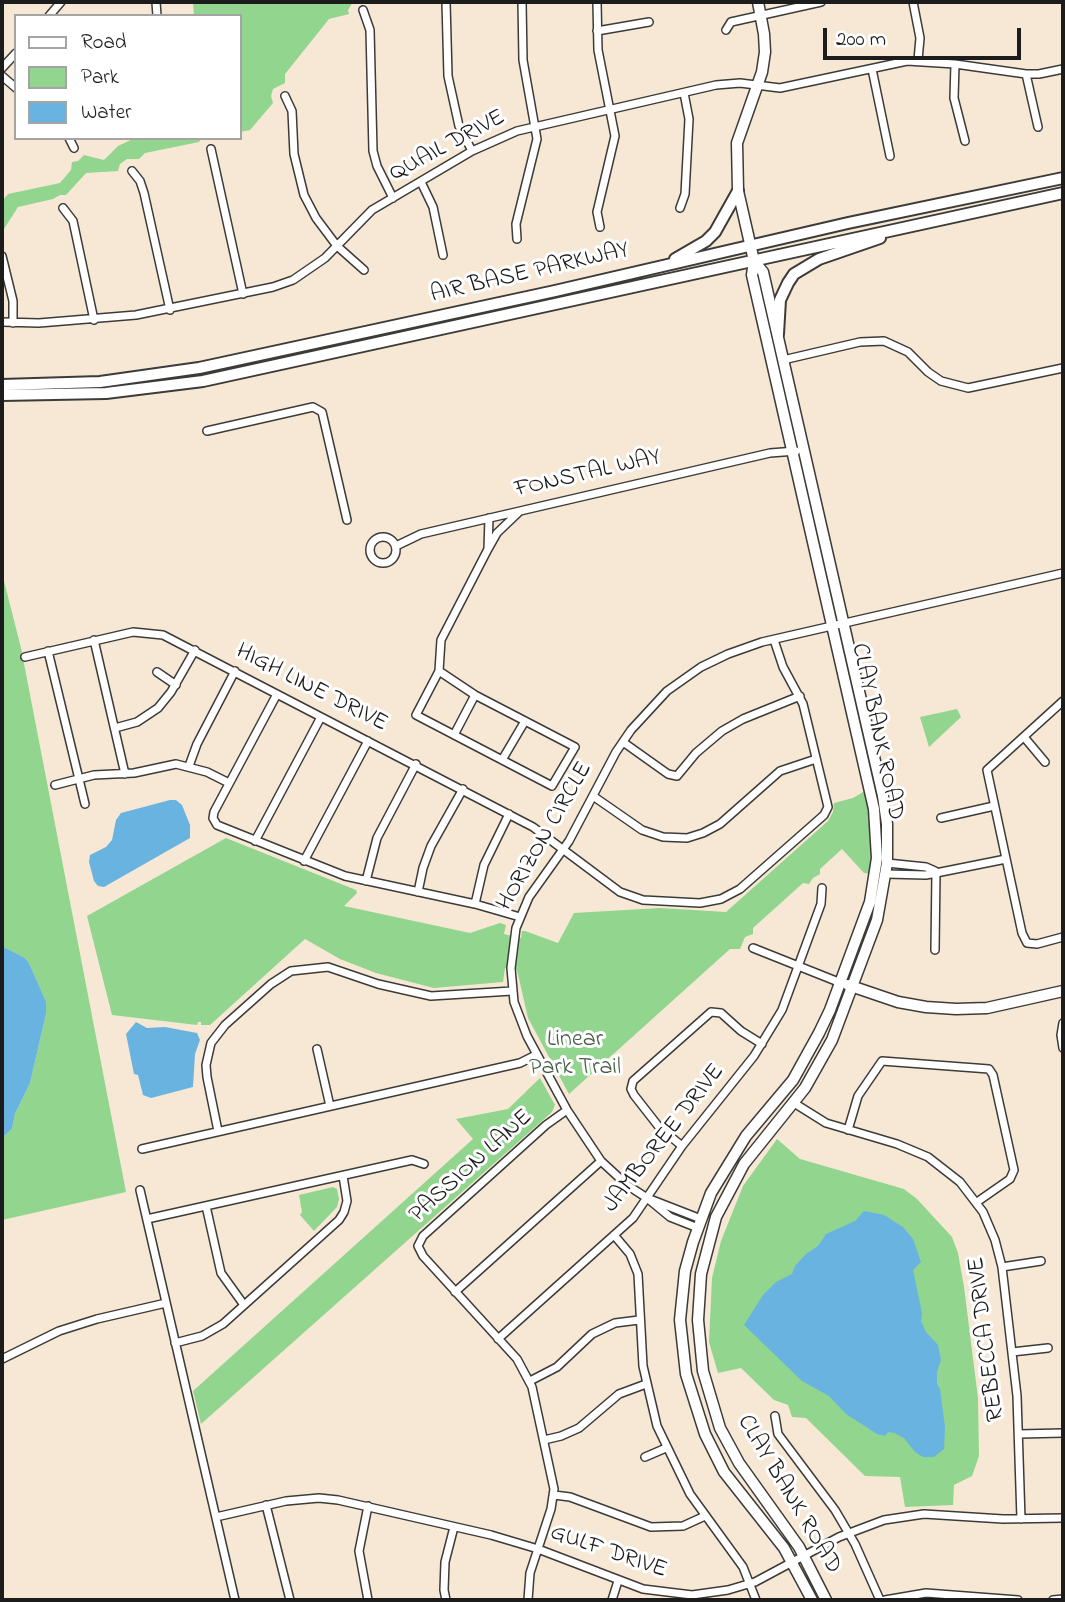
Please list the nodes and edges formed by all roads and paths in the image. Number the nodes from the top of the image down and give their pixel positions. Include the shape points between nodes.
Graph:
1 (446, 2) edge
2 (522, 2) edge
3 (597, 2) edge
4 (758, 2) edge
5 (821, 2) edge
6 (913, 2) edge
7 (363, 10) dead end
8 (761, 15) junction
9 (649, 22) dead end
10 (726, 30) dead end
11 (597, 31) junction
12 (14, 54) edge
13 (918, 60) junction
14 (955, 64) junction
15 (2, 68) edge
16 (872, 69) junction
17 (1063, 69) edge
18 (1026, 74) junction
19 (756, 86) junction
20 (684, 93) junction
21 (285, 96) dead end
22 (610, 110) junction
23 (536, 127) junction
24 (1038, 127) dead end
25 (70, 140) edge
26 (965, 141) dead end
27 (74, 148) dead end
28 (211, 149) dead end
29 (472, 151) junction
30 (890, 156) dead end
31 (132, 171) dead end
32 (1063, 178) edge
33 (421, 181) junction
34 (738, 191) junction
35 (1063, 193) edge
36 (393, 198) junction
37 (62, 208) dead end
38 (680, 208) dead end
39 (600, 227) dead end
40 (909, 227) junction
41 (517, 239) dead end
42 (750, 244) junction
43 (337, 246) junction
44 (443, 255) dead end
45 (2, 256) edge
46 (754, 261) junction
47 (664, 265) junction
48 (364, 270) dead end
49 (243, 294) junction
50 (170, 310) junction
51 (94, 320) junction
52 (2, 323) edge
53 (13, 323) junction
54 (778, 334) junction
55 (783, 359) junction
56 (1063, 368) edge
57 (2, 385) edge
58 (2, 395) edge
59 (207, 431) dead end
60 (792, 451) junction
61 (804, 451) junction
62 (519, 511) junction
63 (489, 518) junction
64 (347, 520) dead end
65 (396, 546) dead end
66 (488, 549) junction
67 (1063, 573) edge
68 (844, 623) junction
69 (832, 626) junction
70 (774, 639) junction
71 (94, 640) junction
72 (195, 650) junction
73 (48, 651) junction
74 (25, 657) dead end
75 (235, 671) junction
76 (439, 671) junction
77 (157, 673) dead end
78 (176, 685) junction
79 (277, 694) junction
80 (475, 695) junction
81 (800, 696) junction
82 (1063, 701) edge
83 (321, 717) junction
84 (525, 721) junction
85 (115, 728) junction
86 (454, 735) junction
87 (1024, 737) junction
88 (368, 741) junction
89 (623, 742) junction
90 (816, 759) junction
91 (502, 760) junction
92 (1045, 762) dead end
93 (415, 764) junction
94 (189, 766) junction
95 (125, 774) junction
96 (79, 779) junction
97 (229, 783) junction
98 (55, 785) dead end
99 (463, 789) junction
100 (593, 796) junction
101 (85, 804) dead end
102 (994, 806) junction
103 (509, 814) junction
104 (941, 818) dead end
105 (255, 841) junction
106 (564, 849) junction
107 (1006, 859) junction
108 (304, 861) junction
109 (887, 869) junction
110 (936, 872) junction
111 (366, 881) junction
112 (822, 888) dead end
113 (418, 892) junction
114 (475, 904) junction
115 (520, 917) junction
116 (1063, 937) edge
117 (753, 948) dead end
118 (935, 950) dead end
119 (799, 967) junction
120 (841, 982) junction
121 (853, 987) junction
122 (512, 991) junction
123 (1063, 991) edge
124 (1063, 1023) edge
125 (762, 1044) junction
126 (1063, 1048) edge
127 (317, 1049) dead end
128 (537, 1055) junction
129 (794, 1103) junction
130 (330, 1107) junction
131 (567, 1110) junction
132 (848, 1130) junction
133 (218, 1132) junction
134 (682, 1146) junction
135 (142, 1149) dead end
136 (601, 1161) junction
137 (424, 1164) dead end
138 (343, 1176) junction
139 (140, 1190) dead end
140 (647, 1198) junction
141 (976, 1202) junction
142 (205, 1206) junction
143 (148, 1219) junction
144 (699, 1223) junction
145 (614, 1235) junction
146 (1041, 1261) dead end
147 (1002, 1266) junction
148 (455, 1292) junction
149 (166, 1303) junction
150 (243, 1305) junction
151 (639, 1320) junction
152 (498, 1339) junction
153 (175, 1343) junction
154 (1048, 1348) dead end
155 (1012, 1352) junction
156 (2, 1359) edge
157 (530, 1381) junction
158 (646, 1384) junction
159 (775, 1416) dead end
160 (1063, 1433) edge
161 (1019, 1434) junction
162 (544, 1440) junction
163 (666, 1448) junction
164 (645, 1457) dead end
165 (554, 1495) junction
166 (266, 1506) junction
167 (368, 1506) junction
168 (705, 1516) junction
169 (216, 1517) junction
170 (1063, 1518) edge
171 (1021, 1519) junction
172 (454, 1527) junction
173 (849, 1532) junction
174 (538, 1549) junction
175 (805, 1556) junction
176 (793, 1563) junction
177 (618, 1581) junction
178 (750, 1584) junction
179 (692, 1597) edge
180 (1063, 1599) edge
181 (235, 1600) edge
182 (290, 1600) edge
183 (368, 1600) edge
184 (446, 1600) edge
185 (528, 1600) edge
186 (612, 1600) edge
187 (756, 1600) edge
188 (812, 1600) edge
189 (826, 1600) edge
190 (882, 1600) edge
191 (1018, 1600) edge
192 (1053, 1600) edge

1 - 29 street via 448,76 459,126
2 - 23 street via 523,60
3 - 11 street
4 - 8 street, CLAY BANK ROAD
5 - 8 street
6 - 13 street via 920,32
7 - 36 street via 370,30 373,151
8 - 10 street via 731,22
8 - 19 street, CLAY BANK ROAD via 765,52
9 - 11 street
11 - 22 street
12 - 15 street
13 - 14 street, QUAIL DRIVE
13 - 16 street, QUAIL DRIVE
14 - 18 street, QUAIL DRIVE
14 - 26 street via 954,98
16 - 19 street, QUAIL DRIVE via 789,87
16 - 30 street
17 - 18 street, QUAIL DRIVE
18 - 24 street
19 - 20 street, QUAIL DRIVE via 727,84
19 - 34 street, CLAY BANK ROAD via 737,144
20 - 22 street, QUAIL DRIVE
20 - 38 street via 689,119 685,194
21 - 43 street via 292,111 304,195
22 - 23 street, QUAIL DRIVE
22 - 39 street via 615,136 597,212
23 - 29 street, QUAIL DRIVE via 501,136
23 - 41 street
25 - 27 street
28 - 49 street
29 - 33 street, QUAIL DRIVE
31 - 50 street via 144,193
32 - 42 main road, AIR BASE PARKWAY
33 - 36 street, QUAIL DRIVE
33 - 44 street via 433,208
34 - 42 street, CLAY BANK ROAD
34 - 47 main road via 710,237
35 - 40 main road, AIR BASE PARKWAY
36 - 43 street, QUAIL DRIVE via 360,221
37 - 51 street via 73,221
40 - 46 main road, AIR BASE PARKWAY
40 - 54 main road via 802,268 783,293
42 - 46 street, CLAY BANK ROAD
42 - 47 main road, AIR BASE PARKWAY
43 - 48 street
43 - 49 street, QUAIL DRIVE via 293,280
45 - 53 street
46 - 54 street, CLAY BANK ROAD via 763,272
46 - 58 main road, AIR BASE PARKWAY via 202,381 106,393
46 - 60 street, CLAY BANK ROAD via 752,275
47 - 57 main road, AIR BASE PARKWAY via 199,368 100,382
49 - 50 street, QUAIL DRIVE
50 - 51 street, QUAIL DRIVE
51 - 53 street, QUAIL DRIVE
52 - 53 street, QUAIL DRIVE
54 - 55 street, CLAY BANK ROAD
55 - 56 street via 884,341 908,352 941,381 968,388
55 - 61 street, CLAY BANK ROAD
59 - 64 street via 313,407 322,412
60 - 61 street, FONSTAL WAY
60 - 62 street, FONSTAL WAY
60 - 69 street, CLAY BANK ROAD
61 - 68 street, CLAY BANK ROAD
62 - 63 street, FONSTAL WAY
62 - 66 street
63 - 65 street, FONSTAL WAY via 421,534
63 - 66 street
66 - 76 street via 441,640
67 - 68 street, HORIZON CIRCLE
68 - 69 street, HORIZON CIRCLE
68 - 109 street, CLAY BANK ROAD via 883,796
69 - 70 street, HORIZON CIRCLE
69 - 120 street, CLAY BANK ROAD via 874,809 877,842 873,891
70 - 81 street
70 - 89 street, HORIZON CIRCLE via 727,654 689,674 658,699
71 - 72 street, HIGH LINE DRIVE via 143,631
71 - 73 street, HIGH LINE DRIVE
71 - 85 street
72 - 75 street, HIGH LINE DRIVE
72 - 78 street
73 - 74 street, HIGH LINE DRIVE
73 - 96 street
75 - 79 street, HIGH LINE DRIVE
75 - 94 street
76 - 80 street
76 - 86 street via 416,715
77 - 78 street
78 - 85 street via 149,715
79 - 83 street, HIGH LINE DRIVE
79 - 97 street
80 - 84 street
80 - 86 street
81 - 89 street via 722,731 677,776
81 - 90 street
82 - 87 street
83 - 88 street, HIGH LINE DRIVE
83 - 105 street
84 - 91 street
84 - 91 street via 575,747 552,786
85 - 95 street
86 - 91 street
87 - 92 street
87 - 102 street via 988,770
88 - 93 street, HIGH LINE DRIVE
88 - 108 street
89 - 100 street, HORIZON CIRCLE
90 - 100 street via 780,771 720,824 688,838 642,830
90 - 106 street, HIGH LINE DRIVE via 826,812 726,897 694,903 631,897
93 - 99 street, HIGH LINE DRIVE
93 - 111 street via 377,838
94 - 95 street via 167,765
94 - 97 street
95 - 96 street
96 - 98 street
96 - 101 street
97 - 105 street via 214,821
99 - 103 street, HIGH LINE DRIVE
99 - 113 street via 431,846
100 - 106 street, HORIZON CIRCLE
102 - 104 street
102 - 107 street
103 - 106 street, HIGH LINE DRIVE
103 - 114 street via 484,865
105 - 108 street
106 - 115 street, HORIZON CIRCLE via 535,887
107 - 110 street
107 - 116 street via 1027,943
108 - 111 street
109 - 110 street via 926,875
109 - 121 street, CLAY BANK ROAD via 881,908
110 - 118 street
111 - 113 street
112 - 119 street, JAMBOREE DRIVE via 821,904
113 - 114 street
114 - 115 street
115 - 122 street, HORIZON CIRCLE via 514,937
117 - 119 street
119 - 120 street
119 - 125 street, JAMBOREE DRIVE
120 - 121 street
120 - 144 street, CLAY BANK ROAD via 807,1057 732,1156
121 - 123 street via 898,1002 956,1009
121 - 129 street, CLAY BANK ROAD via 820,1064
122 - 128 street, HORIZON CIRCLE via 520,1023
122 - 133 street via 431,996 328,967 291,971 225,1025 211,1043 206,1065
124 - 126 street
125 - 134 street, JAMBOREE DRIVE
125 - 134 street via 721,1013 711,1012 633,1081 634,1095 659,1127
127 - 130 street
128 - 130 street via 520,1063
128 - 131 street, HORIZON CIRCLE
129 - 132 street, REBECCA DRIVE
129 - 175 street, CLAY BANK ROAD via 744,1164 720,1208 701,1274 698,1320 703,1371 720,1427 739,1463
130 - 133 street
131 - 136 street, HORIZON CIRCLE
131 - 148 street, PASSION LANE via 419,1240 423,1256
132 - 141 street, REBECCA DRIVE via 928,1157
132 - 141 street via 858,1096 881,1061 989,1069 1014,1170 1010,1179
133 - 135 street
134 - 140 street, JAMBOREE DRIVE
136 - 140 street, HORIZON CIRCLE
136 - 148 street
137 - 138 street via 412,1160
138 - 142 street
138 - 150 street via 347,1201 342,1216
139 - 143 street
140 - 144 street, HORIZON CIRCLE
140 - 145 street, JAMBOREE DRIVE
141 - 147 street, REBECCA DRIVE
142 - 143 street
142 - 150 street via 221,1273
143 - 149 street
144 - 176 street, CLAY BANK ROAD via 685,1271 680,1320 691,1395 724,1472
145 - 151 street via 630,1254 638,1274
145 - 152 street, JAMBOREE DRIVE
146 - 147 street
147 - 155 street, REBECCA DRIVE
148 - 152 street, PASSION LANE
149 - 153 street
149 - 156 street via 59,1331
150 - 153 street via 208,1334
151 - 157 street via 615,1323 592,1334 557,1367
151 - 158 street
152 - 157 street, PASSION LANE
153 - 169 street
154 - 155 street
155 - 161 street, REBECCA DRIVE
157 - 162 street, PASSION LANE
158 - 162 street via 619,1394 579,1428
158 - 163 street
159 - 173 street via 778,1434
160 - 161 street
161 - 171 street, REBECCA DRIVE
162 - 165 street, PASSION LANE
163 - 164 street
163 - 168 street
165 - 168 street via 651,1527 683,1526
165 - 174 street, PASSION LANE
166 - 167 street, GULF DRIVE via 319,1498
166 - 169 street, GULF DRIVE
166 - 182 street
167 - 172 street, GULF DRIVE
167 - 183 street via 359,1551
168 - 178 street via 740,1561
169 - 181 street
170 - 171 street, GULF DRIVE
171 - 173 street, GULF DRIVE via 924,1514 884,1520
172 - 174 street, GULF DRIVE
172 - 184 street via 445,1562
173 - 175 street, GULF DRIVE
173 - 190 street
174 - 177 street, GULF DRIVE
174 - 185 street, PASSION LANE
175 - 176 street, GULF DRIVE
175 - 189 street, CLAY BANK ROAD
176 - 178 street, GULF DRIVE
176 - 188 street, CLAY BANK ROAD
177 - 179 street, GULF DRIVE
177 - 186 street
178 - 179 street, GULF DRIVE
178 - 187 street
180 - 192 street
190 - 191 street via 926,1593

